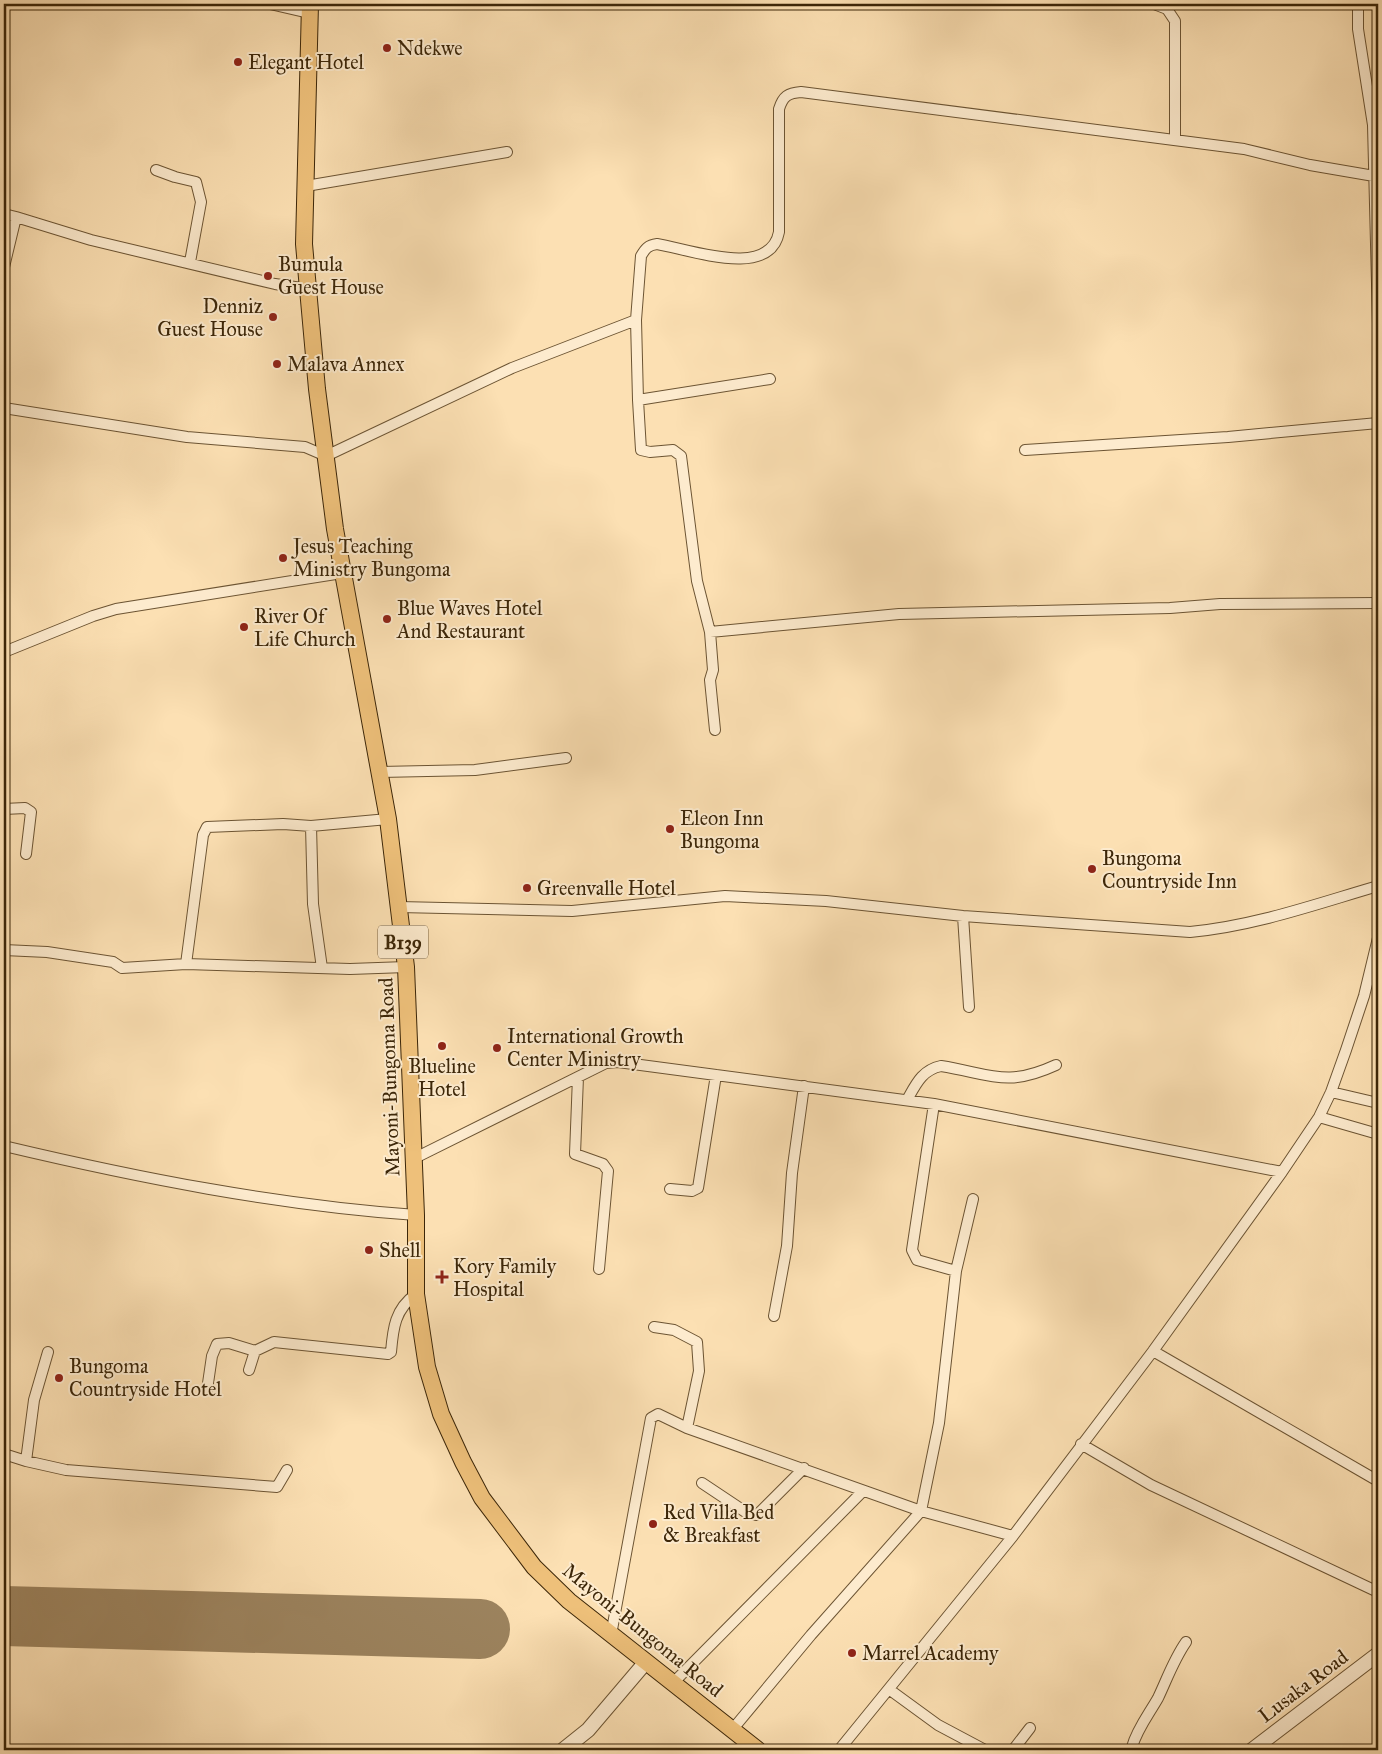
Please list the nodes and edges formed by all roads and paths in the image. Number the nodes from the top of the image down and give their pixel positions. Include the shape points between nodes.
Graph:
1 (270, 4) edge
2 (1154, 4) edge
3 (1358, 4) edge
4 (310, 8) edge
5 (1375, 124) edge
6 (1175, 140) junction
7 (508, 152) dead end
8 (156, 170) dead end
9 (1374, 176) junction
10 (306, 186) junction
11 (4, 214) edge
12 (16, 217) junction
13 (190, 262) junction
14 (4, 267) edge
15 (308, 289) junction
16 (636, 320) junction
17 (1378, 323) edge
18 (770, 379) dead end
19 (638, 400) junction
20 (4, 408) edge
21 (1378, 423) edge
22 (1025, 450) dead end
23 (326, 456) junction
24 (342, 573) junction
25 (1378, 603) edge
26 (710, 632) junction
27 (4, 652) edge
28 (715, 730) dead end
29 (566, 758) dead end
30 (380, 772) junction
31 (4, 809) edge
32 (388, 819) junction
33 (311, 826) junction
34 (26, 854) dead end
35 (1378, 886) edge
36 (399, 907) junction
37 (963, 916) junction
38 (1378, 938) edge
39 (4, 950) edge
40 (186, 964) junction
41 (406, 967) junction
42 (322, 968) junction
43 (969, 1008) dead end
44 (1056, 1065) dead end
45 (716, 1075) junction
46 (578, 1077) junction
47 (804, 1086) junction
48 (1331, 1092) junction
49 (907, 1100) junction
50 (1378, 1103) edge
51 (934, 1104) junction
52 (1319, 1118) junction
53 (1378, 1134) edge
54 (4, 1146) edge
55 (414, 1159) junction
56 (1282, 1172) junction
57 (670, 1189) dead end
58 (973, 1198) dead end
59 (416, 1214) junction
60 (599, 1269) dead end
61 (956, 1271) junction
62 (416, 1294) junction
63 (774, 1316) dead end
64 (654, 1327) dead end
65 (255, 1351) junction
66 (1153, 1351) junction
67 (48, 1352) dead end
68 (248, 1370) dead end
69 (208, 1390) dead end
70 (687, 1428) junction
71 (1081, 1444) junction
72 (4, 1454) edge
73 (26, 1461) junction
74 (804, 1468) junction
75 (287, 1470) dead end
76 (1378, 1481) edge
77 (702, 1483) dead end
78 (863, 1491) junction
79 (921, 1511) junction
80 (1013, 1536) junction
81 (1378, 1592) edge
82 (611, 1635) junction
83 (1186, 1642) dead end
84 (1378, 1654) edge
85 (645, 1662) junction
86 (673, 1683) junction
87 (890, 1690) junction
88 (1030, 1728) dead end
89 (732, 1730) junction
90 (563, 1750) edge
91 (758, 1750) edge
92 (839, 1750) edge
93 (985, 1750) edge
94 (1013, 1750) edge
95 (1134, 1750) edge
96 (1252, 1750) edge

1 - 4 street
2 - 6 street via 1167,8 1175,21
3 - 5 street via 1358,29
4 - 10 main road, Mayoni-Bungoma Road / B139
5 - 9 street
6 - 9 street via 1244,148 1310,165
6 - 16 street via 884,102 789,93 782,99 779,109 777,242 767,252 740,259 651,245 642,256
7 - 10 street
8 - 13 street via 196,182 198,187 201,202
9 - 17 street
10 - 15 main road, Mayoni-Bungoma Road / B139 via 304,244
11 - 12 street
12 - 13 street via 91,240
12 - 14 street
13 - 15 street
15 - 23 main road, Mayoni-Bungoma Road / B139
16 - 19 street
16 - 23 street via 512,368
18 - 19 street
19 - 26 street via 641,450 673,450 681,456 697,582
20 - 23 street via 187,437 305,447
21 - 22 street via 1228,437
23 - 24 main road, Mayoni-Bungoma Road / B139
24 - 27 street via 116,609
24 - 30 main road, Mayoni-Bungoma Road / B139
25 - 26 street via 1220,604 899,614
26 - 28 street
29 - 30 street via 475,770
30 - 32 main road, Mayoni-Bungoma Road / B139
31 - 34 street via 25,808 31,812
32 - 33 street
32 - 36 main road, Mayoni-Bungoma Road / B139
33 - 40 street via 223,826 204,830
33 - 42 street via 313,904
35 - 37 street via 1258,921 1190,932
36 - 37 street via 572,911 725,896 826,901
36 - 41 main road, Mayoni-Bungoma Road / B139
37 - 43 street
38 - 48 street via 1364,996
39 - 40 street via 47,952 113,962 122,968
40 - 42 street
41 - 42 street
41 - 55 main road, Mayoni-Bungoma Road / B139
44 - 49 street via 1033,1076 1000,1078 947,1067 934,1068 919,1079
45 - 46 street via 612,1062
45 - 47 street
45 - 57 street via 698,1188 692,1191
46 - 55 street
46 - 60 street via 575,1154 603,1164 608,1171
47 - 49 street
47 - 63 street via 792,1172 787,1246
48 - 50 street
48 - 52 street
49 - 51 street
51 - 56 street
51 - 61 street via 912,1250 917,1260
52 - 53 street
52 - 56 street
54 - 59 street via 105,1170 277,1201
55 - 59 main road, Mayoni-Bungoma Road / B139
56 - 66 street
58 - 61 street
59 - 62 main road, Mayoni-Bungoma Road / B139
61 - 79 street via 939,1423
62 - 65 street via 398,1313 388,1354 274,1342
62 - 82 main road, Mayoni-Bungoma Road / B139 via 427,1367 441,1414 482,1498 534,1567
64 - 70 street via 674,1330 697,1342 699,1371
65 - 68 street
65 - 69 street via 229,1343 218,1344 212,1356
66 - 71 street
66 - 76 street
67 - 73 street via 34,1400
70 - 74 street
70 - 82 street via 658,1414 651,1418
71 - 80 street
71 - 81 street via 1152,1485
72 - 73 street
73 - 75 street via 66,1470 277,1487
74 - 77 street via 757,1515
74 - 78 street
78 - 79 street
78 - 86 street
79 - 80 street
79 - 89 street
80 - 87 street
82 - 85 main road, Mayoni-Bungoma Road / B139
83 - 95 street via 1136,1735
84 - 96 street, Lusaka Road
85 - 86 main road, Mayoni-Bungoma Road / B139
85 - 90 street via 588,1730
86 - 89 main road, Mayoni-Bungoma Road / B139
87 - 92 street
87 - 93 street via 938,1725
88 - 94 street
89 - 91 main road, Mayoni-Bungoma Road / B139

